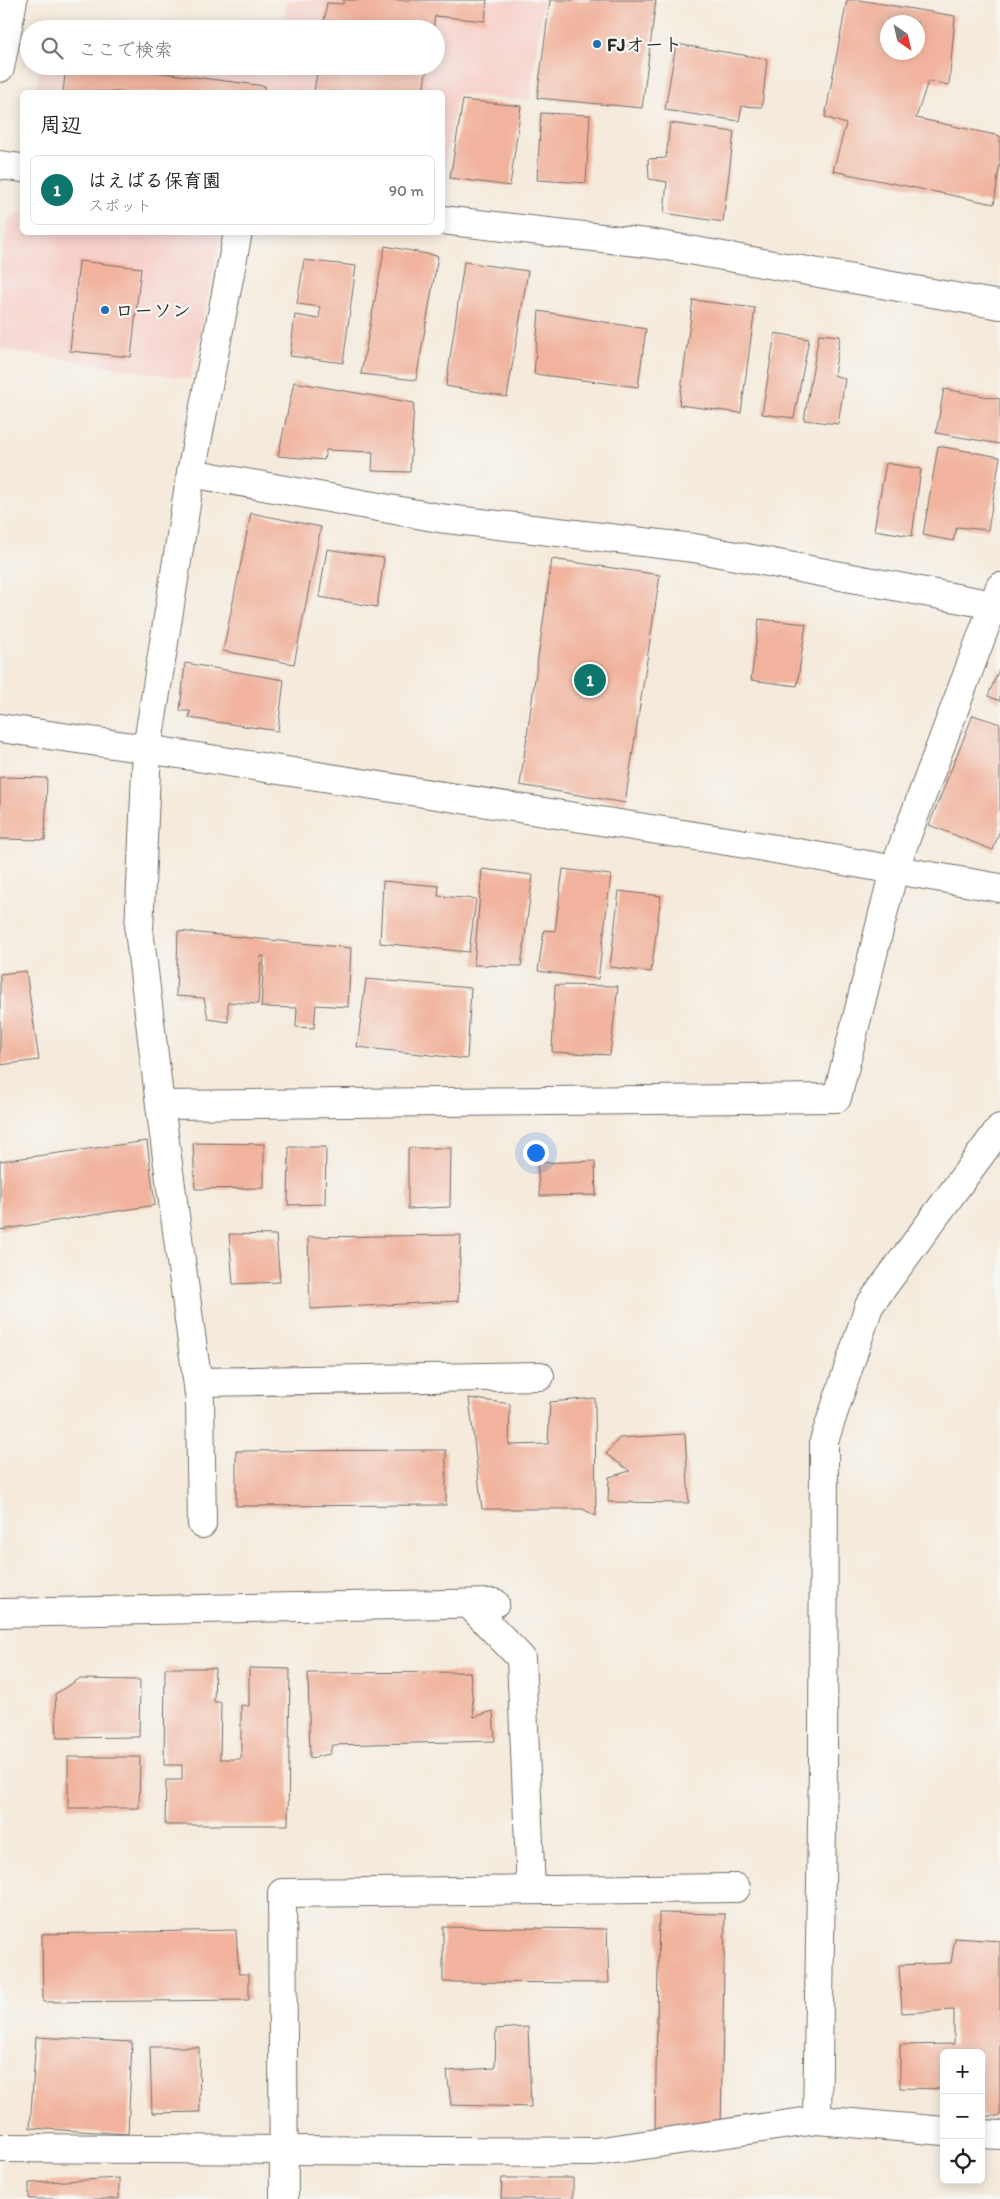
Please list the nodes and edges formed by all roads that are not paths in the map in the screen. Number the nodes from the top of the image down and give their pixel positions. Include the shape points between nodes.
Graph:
1 (14, 0) edge
2 (0, 68) edge
3 (0, 165) edge
4 (20, 168) edge
5 (445, 220) edge
6 (237, 235) edge
7 (1000, 305) edge
8 (191, 473) junction
9 (997, 596) edge
10 (0, 728) edge
11 (147, 749) junction
12 (894, 870) junction
13 (1000, 888) edge
14 (160, 1105) junction
15 (1000, 1128) edge
16 (540, 1376) dead end
17 (198, 1382) junction
18 (202, 1524) dead end
19 (0, 1613) edge
20 (736, 1888) dead end
21 (531, 1890) junction
22 (817, 2120) junction
23 (940, 2130) edge
24 (985, 2134) edge
25 (1000, 2135) edge
26 (0, 2148) edge
27 (282, 2150) junction
28 (284, 2199) edge

1 - 2 street
3 - 4 street
5 - 7 street via 655,244
6 - 8 street
8 - 9 street via 439,518 694,548
8 - 11 street
9 - 12 street
10 - 11 street
11 - 12 street
11 - 14 street via 139,930
12 - 13 street
12 - 14 street via 836,1098
14 - 17 street
15 - 22 street via 869,1306 824,1441
16 - 17 street
17 - 18 street
19 - 21 street via 482,1604 521,1658
20 - 21 street
21 - 27 street via 282,1893
22 - 23 street
22 - 27 street via 595,2152
24 - 25 street
26 - 27 street
27 - 28 street

